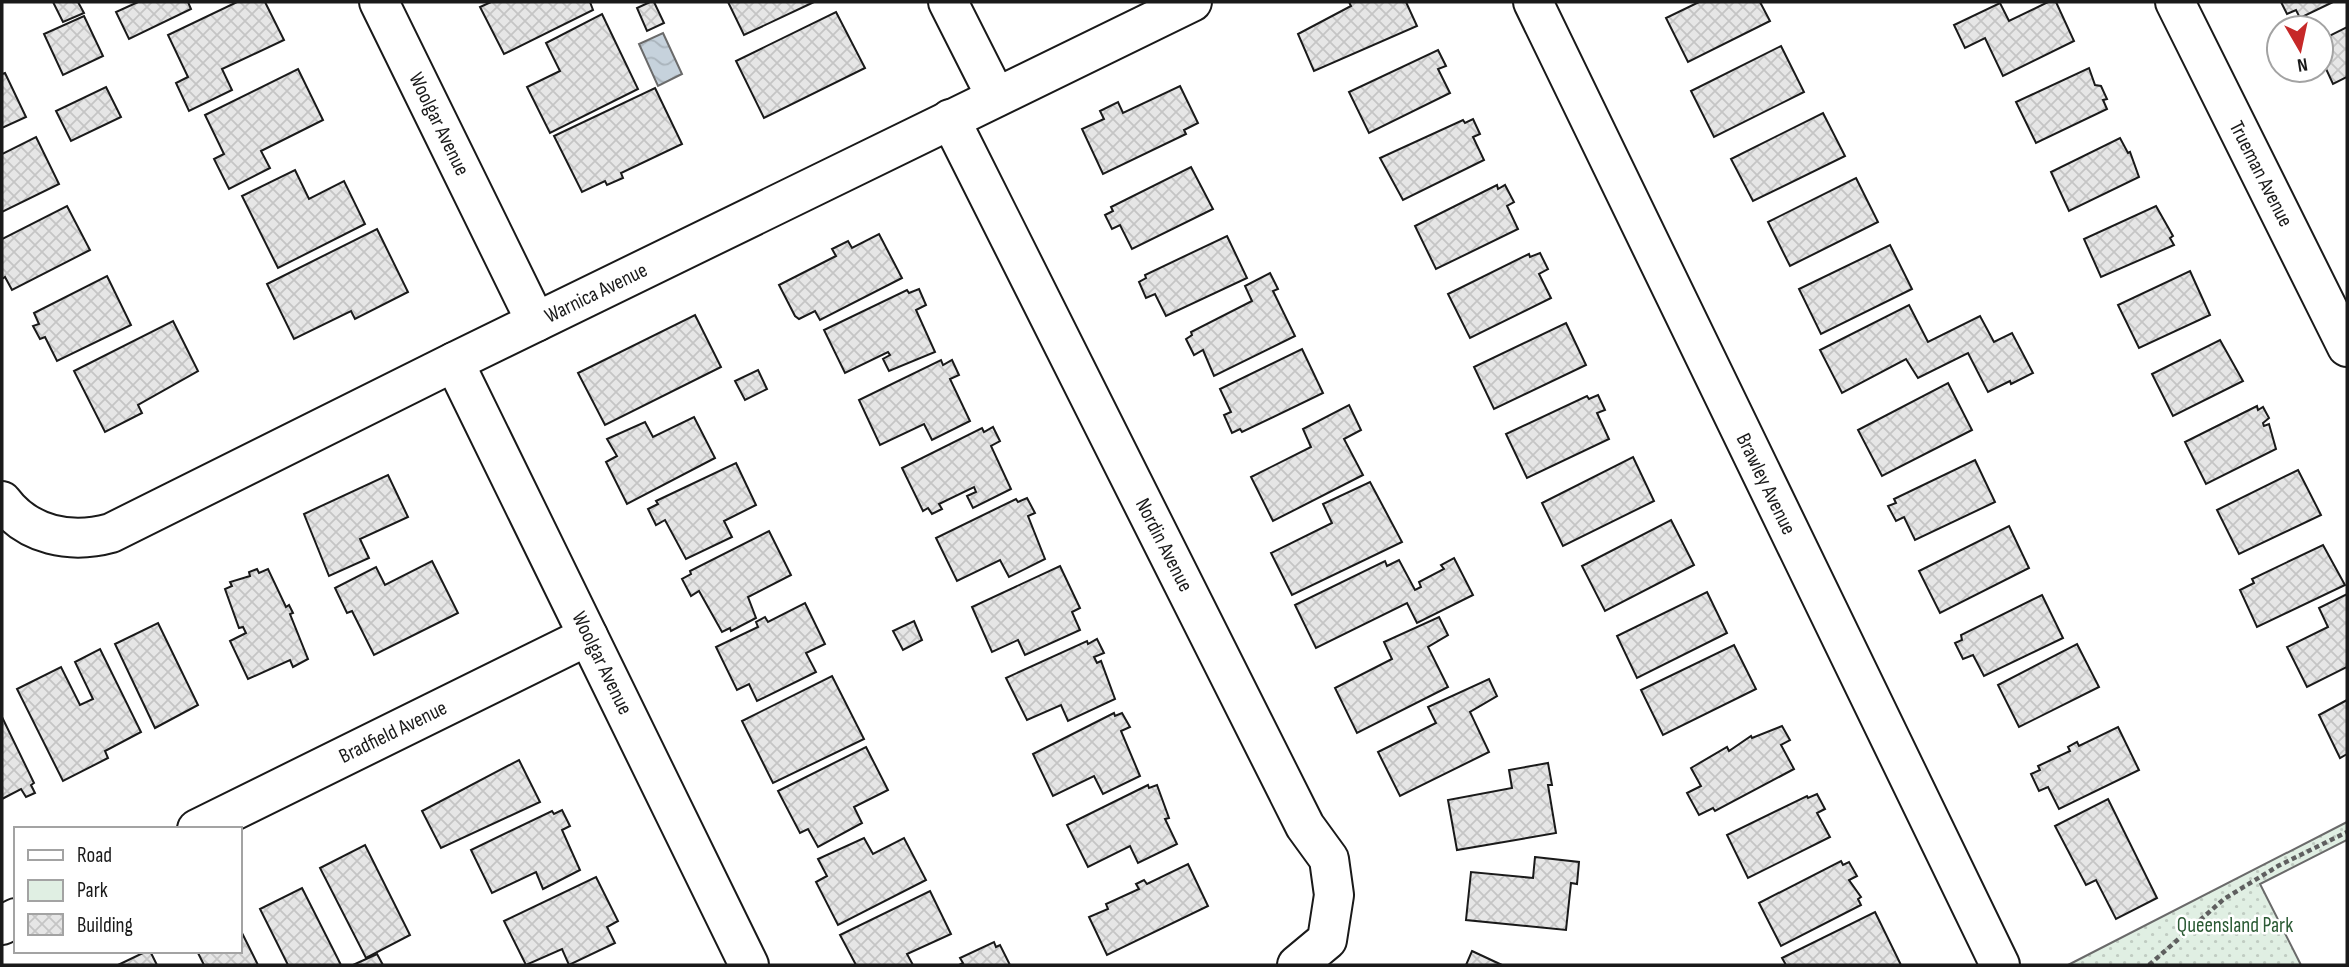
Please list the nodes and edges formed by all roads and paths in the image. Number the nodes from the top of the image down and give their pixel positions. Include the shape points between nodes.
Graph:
1 (379, 2) edge
2 (948, 2) edge
3 (1192, 2) edge
4 (1533, 2) edge
5 (2175, 2) edge
6 (996, 97) junction
7 (950, 119) junction
8 (536, 322) junction
9 (2347, 347) edge
10 (454, 362) junction
11 (2, 501) edge
12 (588, 636) junction
13 (201, 827) edge
14 (2347, 832) edge
15 (749, 965) edge
16 (1297, 965) edge
17 (2000, 965) edge
18 (2149, 965) edge

1 - 8 street, Woolgar Avenue
2 - 6 street
3 - 6 street, Warnica Avenue
4 - 17 street, Brawley Avenue
5 - 9 street, Trueman Avenue
6 - 7 street, Warnica Avenue
7 - 8 street, Warnica Avenue
7 - 16 street, Nordin Avenue via 1305,826 1329,859 1334,895 1327,940
8 - 10 street, Warnica Avenue
10 - 11 street, Warnica Avenue via 111,533 78,539 45,533 16,516
10 - 12 street, Woolgar Avenue
12 - 13 street, Bradfield Avenue
12 - 15 street, Woolgar Avenue
14 - 18 path via 2224,899

